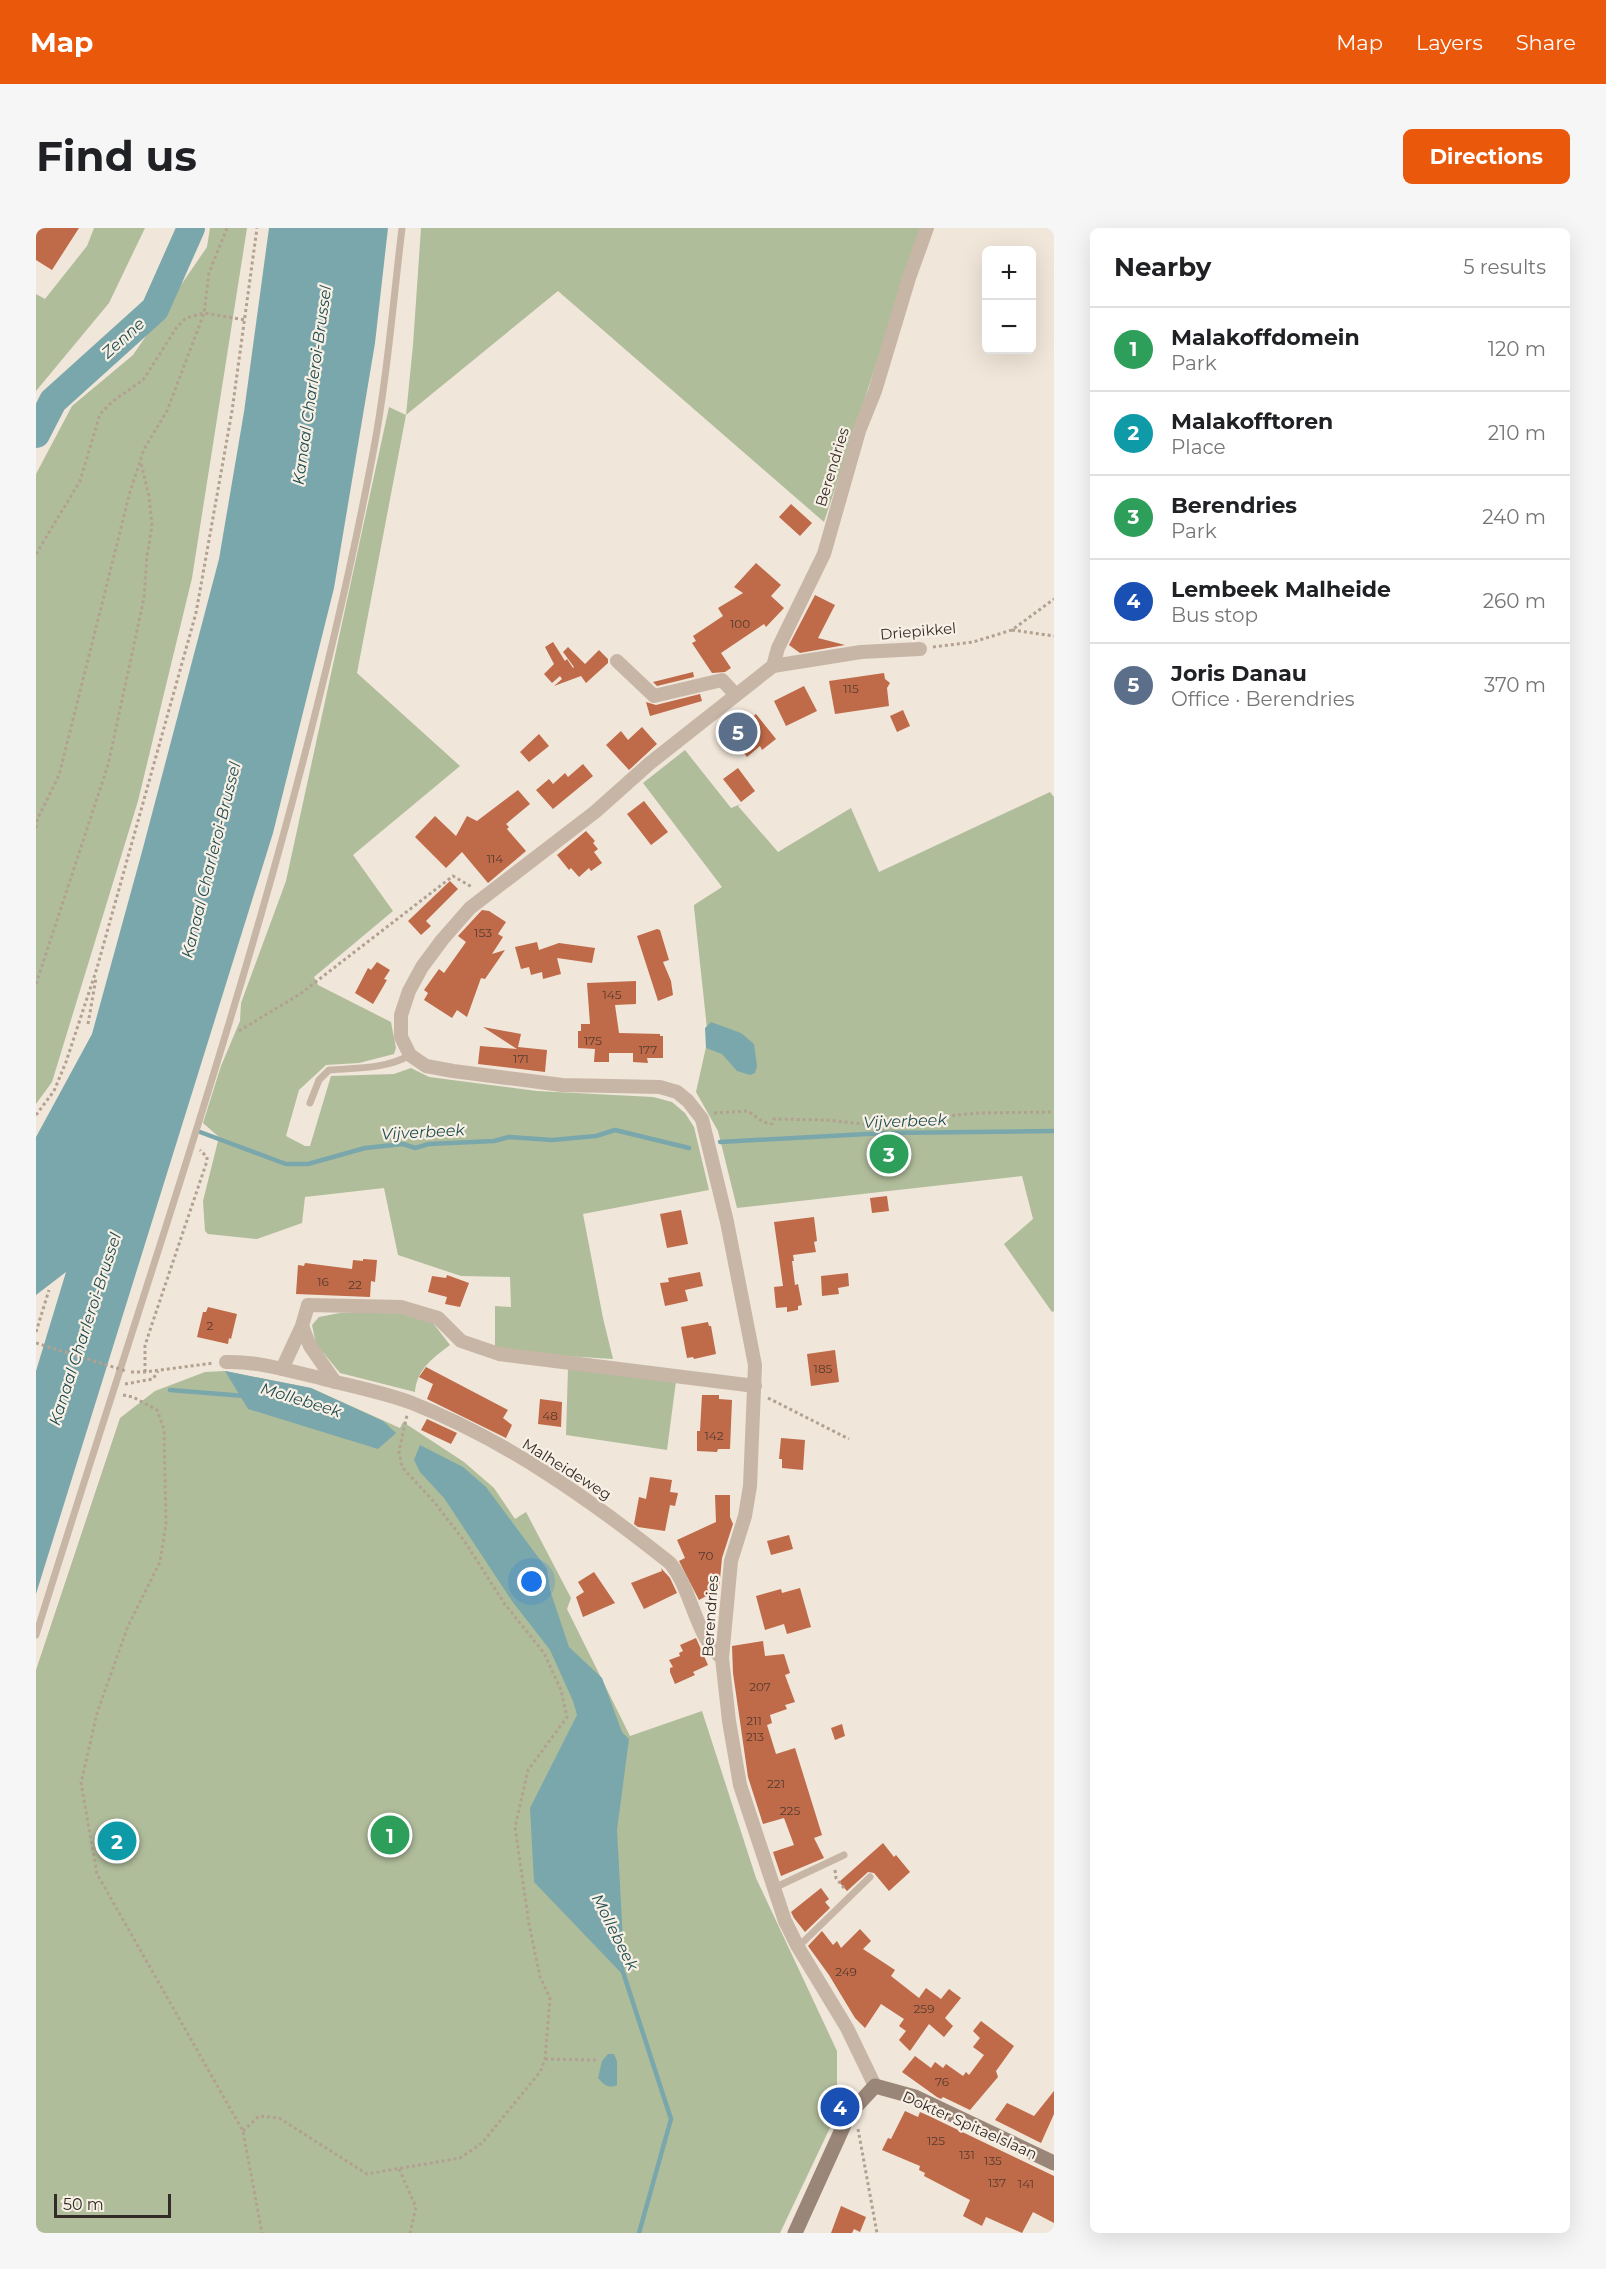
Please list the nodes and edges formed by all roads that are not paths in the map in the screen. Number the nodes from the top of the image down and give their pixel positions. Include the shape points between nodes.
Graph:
1 (402, 228) edge
2 (927, 228) edge
3 (920, 649) road end
4 (617, 661) dead end
5 (773, 666) junction
6 (736, 695) junction
7 (410, 1055) junction
8 (310, 1103) dead end
9 (302, 1326) junction
10 (226, 1362) road end
11 (282, 1369) junction
12 (335, 1382) junction
13 (755, 1391) junction
14 (36, 1635) edge
15 (722, 1658) junction
16 (844, 1855) dead end
17 (870, 1877) dead end
18 (774, 1888) junction
19 (798, 1947) junction
20 (875, 2086) junction
21 (1054, 2163) edge
22 (795, 2233) edge

1 - 14 lane via 374,449 347,584 272,877
2 - 5 street, Berendries via 859,431 824,554
3 - 5 street, Driepikkel via 861,652
4 - 6 street via 654,696 722,680
5 - 6 street
6 - 7 street via 595,812 470,908 422,967 409,991 401,1015 400,1037
7 - 8 lane via 404,1060 369,1067 328,1070 319,1080
7 - 13 street, Berendries via 426,1066 500,1078 562,1085 660,1087 677,1092 688,1101 702,1119 733,1251 753,1355
9 - 11 street
9 - 12 street via 310,1346
9 - 13 street via 308,1305 401,1307 438,1318 461,1341 499,1354
10 - 11 street, Malheideweg
11 - 12 street, Malheideweg
12 - 15 street, Malheideweg via 410,1402 458,1424 534,1465 610,1515 676,1570 695,1615
13 - 15 street, Berendries via 750,1486 730,1561
15 - 18 street, Berendries via 740,1785
16 - 18 lane
17 - 19 lane
18 - 19 street, Berendries
19 - 20 street, Berendries via 847,2028
20 - 21 street, Dokter Spitaelslaan via 915,2097
20 - 22 street via 849,2114

